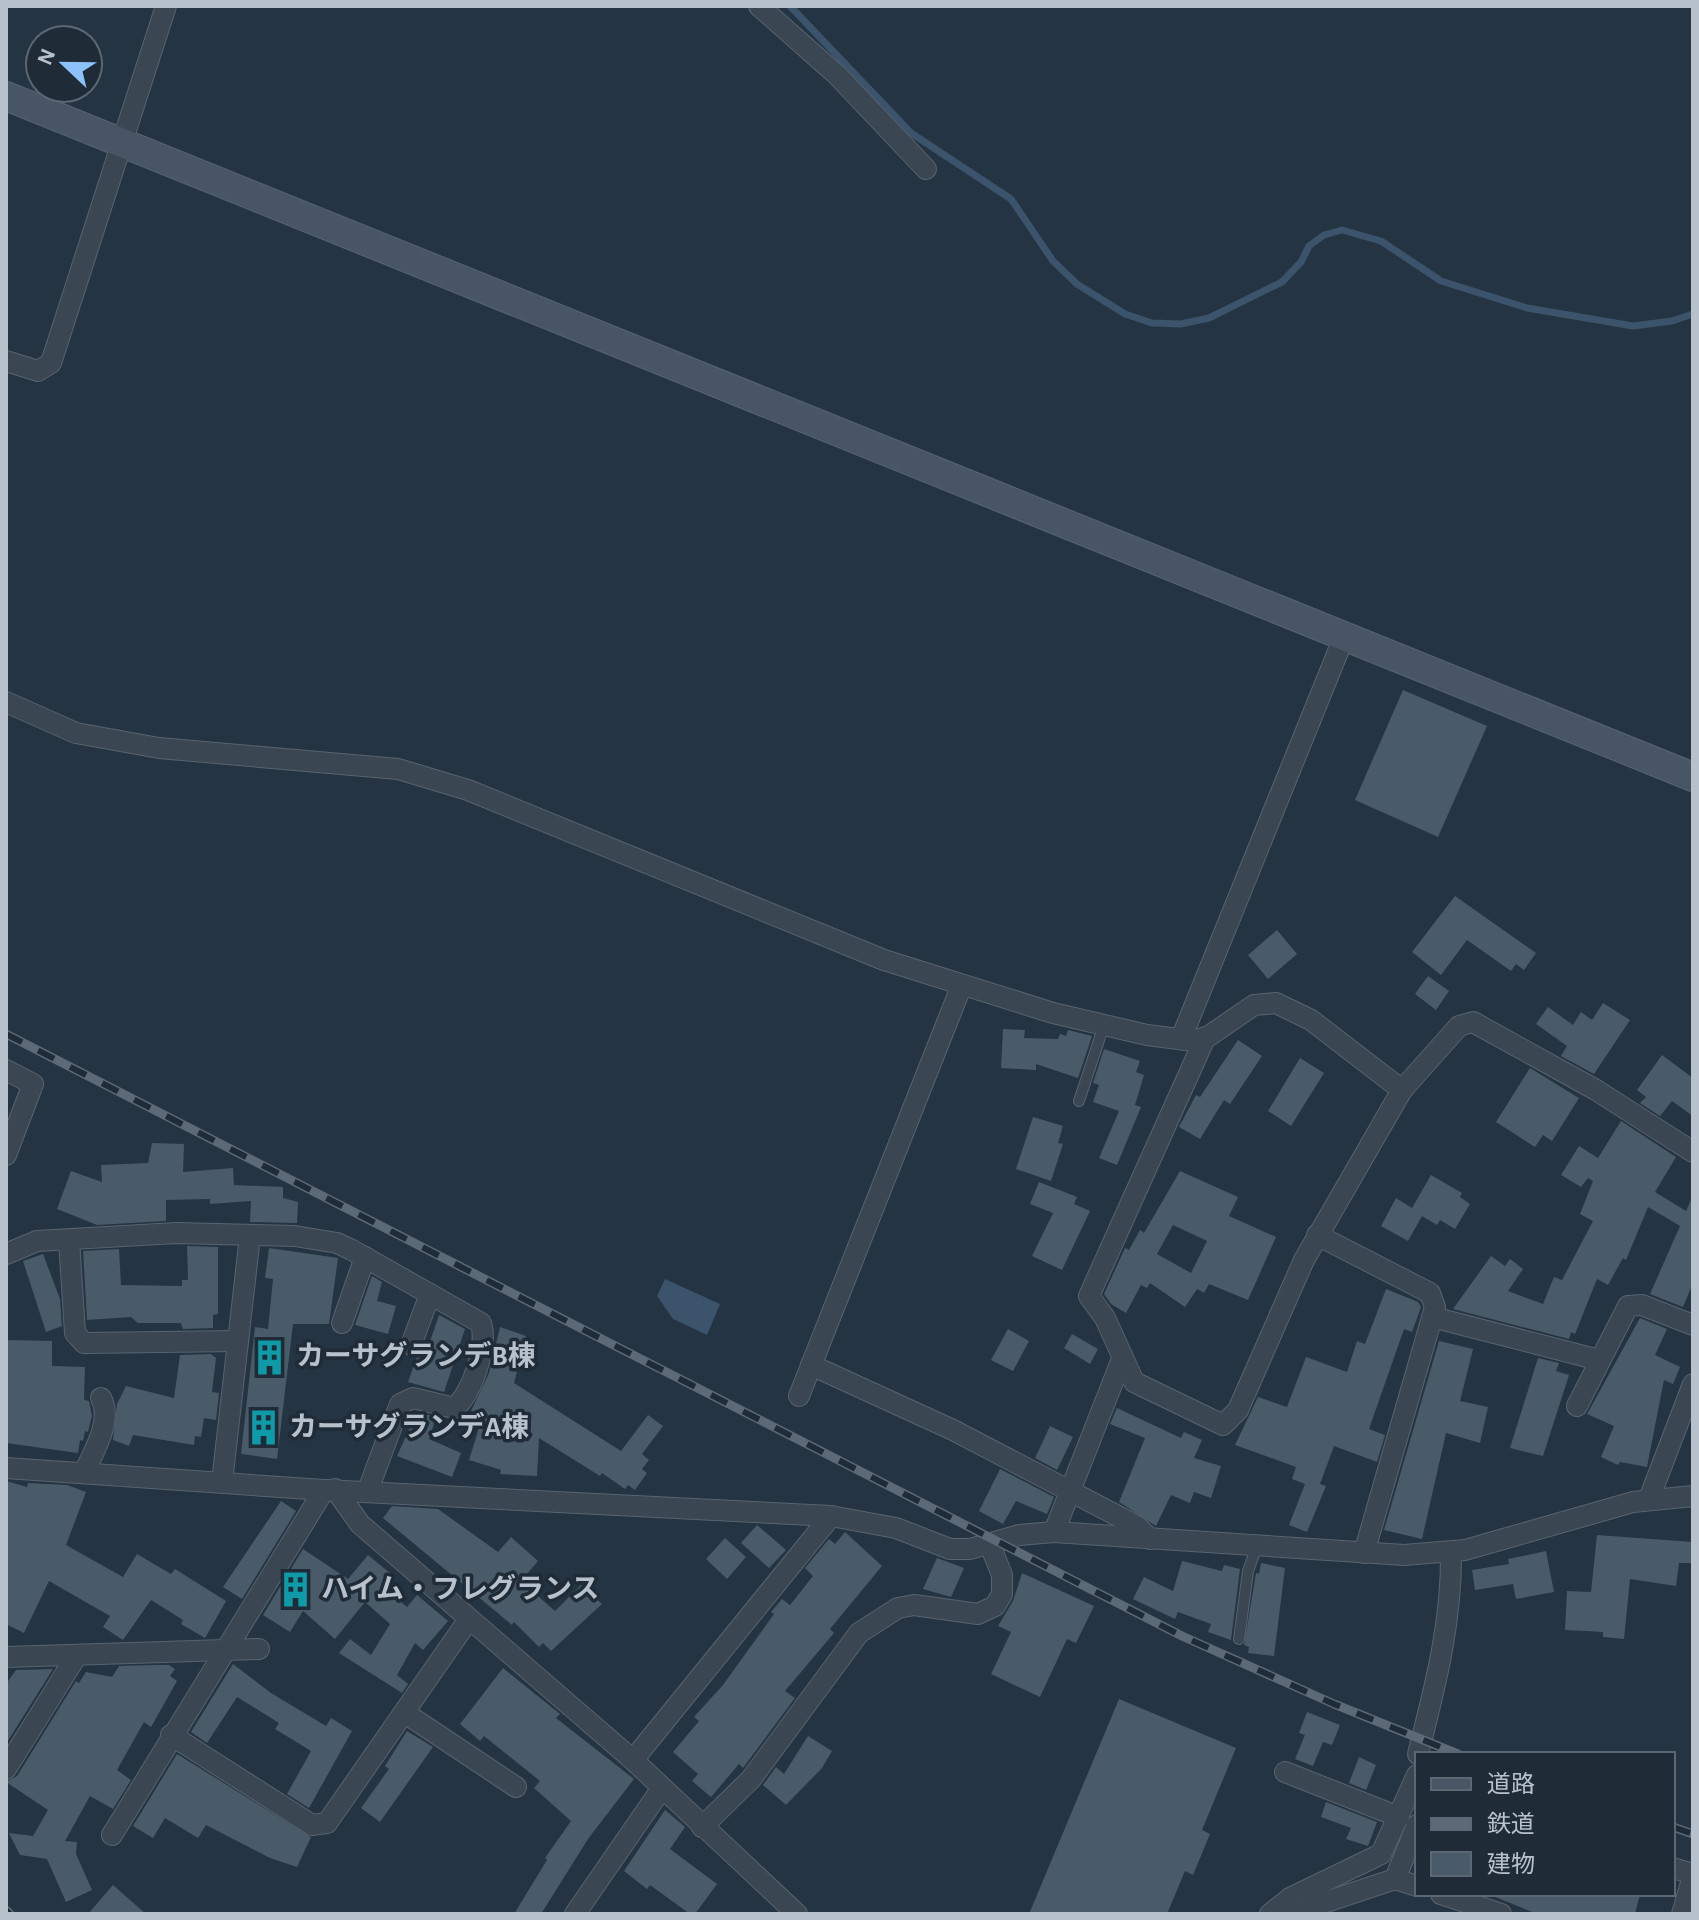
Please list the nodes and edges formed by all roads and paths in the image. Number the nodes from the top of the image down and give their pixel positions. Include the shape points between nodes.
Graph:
1 (166, 6) edge
2 (759, 6) edge
3 (6, 96) edge
4 (121, 144) junction
5 (926, 169) dead end
6 (6, 361) edge
7 (1344, 637) junction
8 (6, 702) edge
9 (1693, 777) edge
10 (961, 987) junction
11 (1104, 1025) junction
12 (1205, 1038) junction
13 (1181, 1039) junction
14 (6, 1070) edge
15 (1402, 1090) junction
16 (1079, 1101) dead end
17 (1693, 1152) edge
18 (6, 1155) edge
19 (1317, 1235) junction
20 (250, 1236) junction
21 (69, 1240) junction
22 (6, 1254) edge
23 (365, 1257) junction
24 (430, 1294) junction
25 (1432, 1317) junction
26 (342, 1323) dead end
27 (1693, 1325) edge
28 (238, 1341) junction
29 (411, 1345) dead end
30 (1122, 1359) junction
31 (1599, 1360) junction
32 (811, 1365) junction
33 (1693, 1384) edge
34 (799, 1396) dead end
35 (101, 1398) dead end
36 (1577, 1406) dead end
37 (6, 1468) edge
38 (84, 1473) junction
39 (222, 1482) junction
40 (329, 1490) junction
41 (368, 1490) junction
42 (1071, 1490) junction
43 (1693, 1496) edge
44 (1649, 1499) junction
45 (831, 1516) junction
46 (1054, 1532) junction
47 (1150, 1539) junction
48 (990, 1545) junction
49 (1257, 1546) junction
50 (1451, 1552) junction
51 (1364, 1553) junction
52 (469, 1619) junction
53 (1239, 1639) dead end
54 (259, 1649) dead end
55 (224, 1653) junction
56 (77, 1655) junction
57 (6, 1657) edge
58 (405, 1713) junction
59 (171, 1735) junction
60 (1419, 1752) edge
61 (633, 1760) junction
62 (6, 1769) edge
63 (1285, 1772) dead end
64 (1415, 1785) edge
65 (516, 1787) dead end
66 (662, 1788) junction
67 (1408, 1821) edge
68 (702, 1827) junction
69 (112, 1835) dead end
70 (1693, 1875) edge
71 (1395, 1879) junction
72 (1415, 1885) edge
73 (1447, 1896) edge
74 (575, 1914) edge
75 (797, 1914) edge
76 (1270, 1914) edge
77 (1290, 1914) edge
78 (1501, 1914) edge
79 (1682, 1914) edge

1 - 4 street
2 - 5 street via 837,75
3 - 4 street
4 - 6 street via 51,363 38,371
4 - 7 street
7 - 9 street
7 - 13 street
8 - 10 street via 76,733 159,748 398,769 468,790 799,927
10 - 11 street
10 - 32 street
11 - 13 street
11 - 16 lane
12 - 13 street
12 - 15 street via 1254,1005 1276,1003 1311,1020
12 - 30 street via 1091,1287 1089,1296
14 - 18 street via 33,1084
15 - 17 street via 1459,1026 1473,1022 1596,1090
15 - 19 street
19 - 25 street via 1430,1293
19 - 30 street via 1231,1420 1223,1425 1142,1388
20 - 21 street via 176,1233
20 - 23 street via 337,1243
20 - 28 street
21 - 22 street via 37,1241
21 - 28 street via 75,1333 84,1343
23 - 24 street
23 - 26 street
24 - 29 street
24 - 41 street via 481,1323 483,1342 466,1399 454,1408 413,1398 400,1404
25 - 31 street
25 - 51 street
27 - 31 street via 1642,1305 1628,1306
28 - 39 street
30 - 42 street
31 - 36 street
32 - 34 street
32 - 42 street
33 - 44 street
35 - 38 street via 105,1418
37 - 38 street
38 - 39 street
39 - 40 street
40 - 41 street
40 - 52 street
40 - 55 street
41 - 45 street
42 - 46 street
42 - 47 street
43 - 44 street
44 - 50 street
45 - 48 street via 896,1528 950,1549
45 - 61 street
46 - 47 street
46 - 48 street via 1019,1535
47 - 49 street
48 - 68 street via 1002,1575 1002,1594 995,1606 978,1614 914,1605 898,1608 859,1633 788,1734
49 - 51 street
49 - 53 lane via 1248,1571
50 - 51 street
50 - 60 street via 1438,1685
52 - 58 street
52 - 61 street
54 - 55 street
55 - 56 street
55 - 59 street
56 - 57 street
56 - 62 street
58 - 59 street via 336,1813 327,1823 312,1825
58 - 65 street
59 - 69 street
61 - 66 street
63 - 67 street
64 - 67 street
66 - 68 street
66 - 74 street
67 - 71 street
67 - 76 street via 1374,1860 1290,1898
68 - 75 street
70 - 79 street
71 - 72 street
71 - 77 street
73 - 78 street

